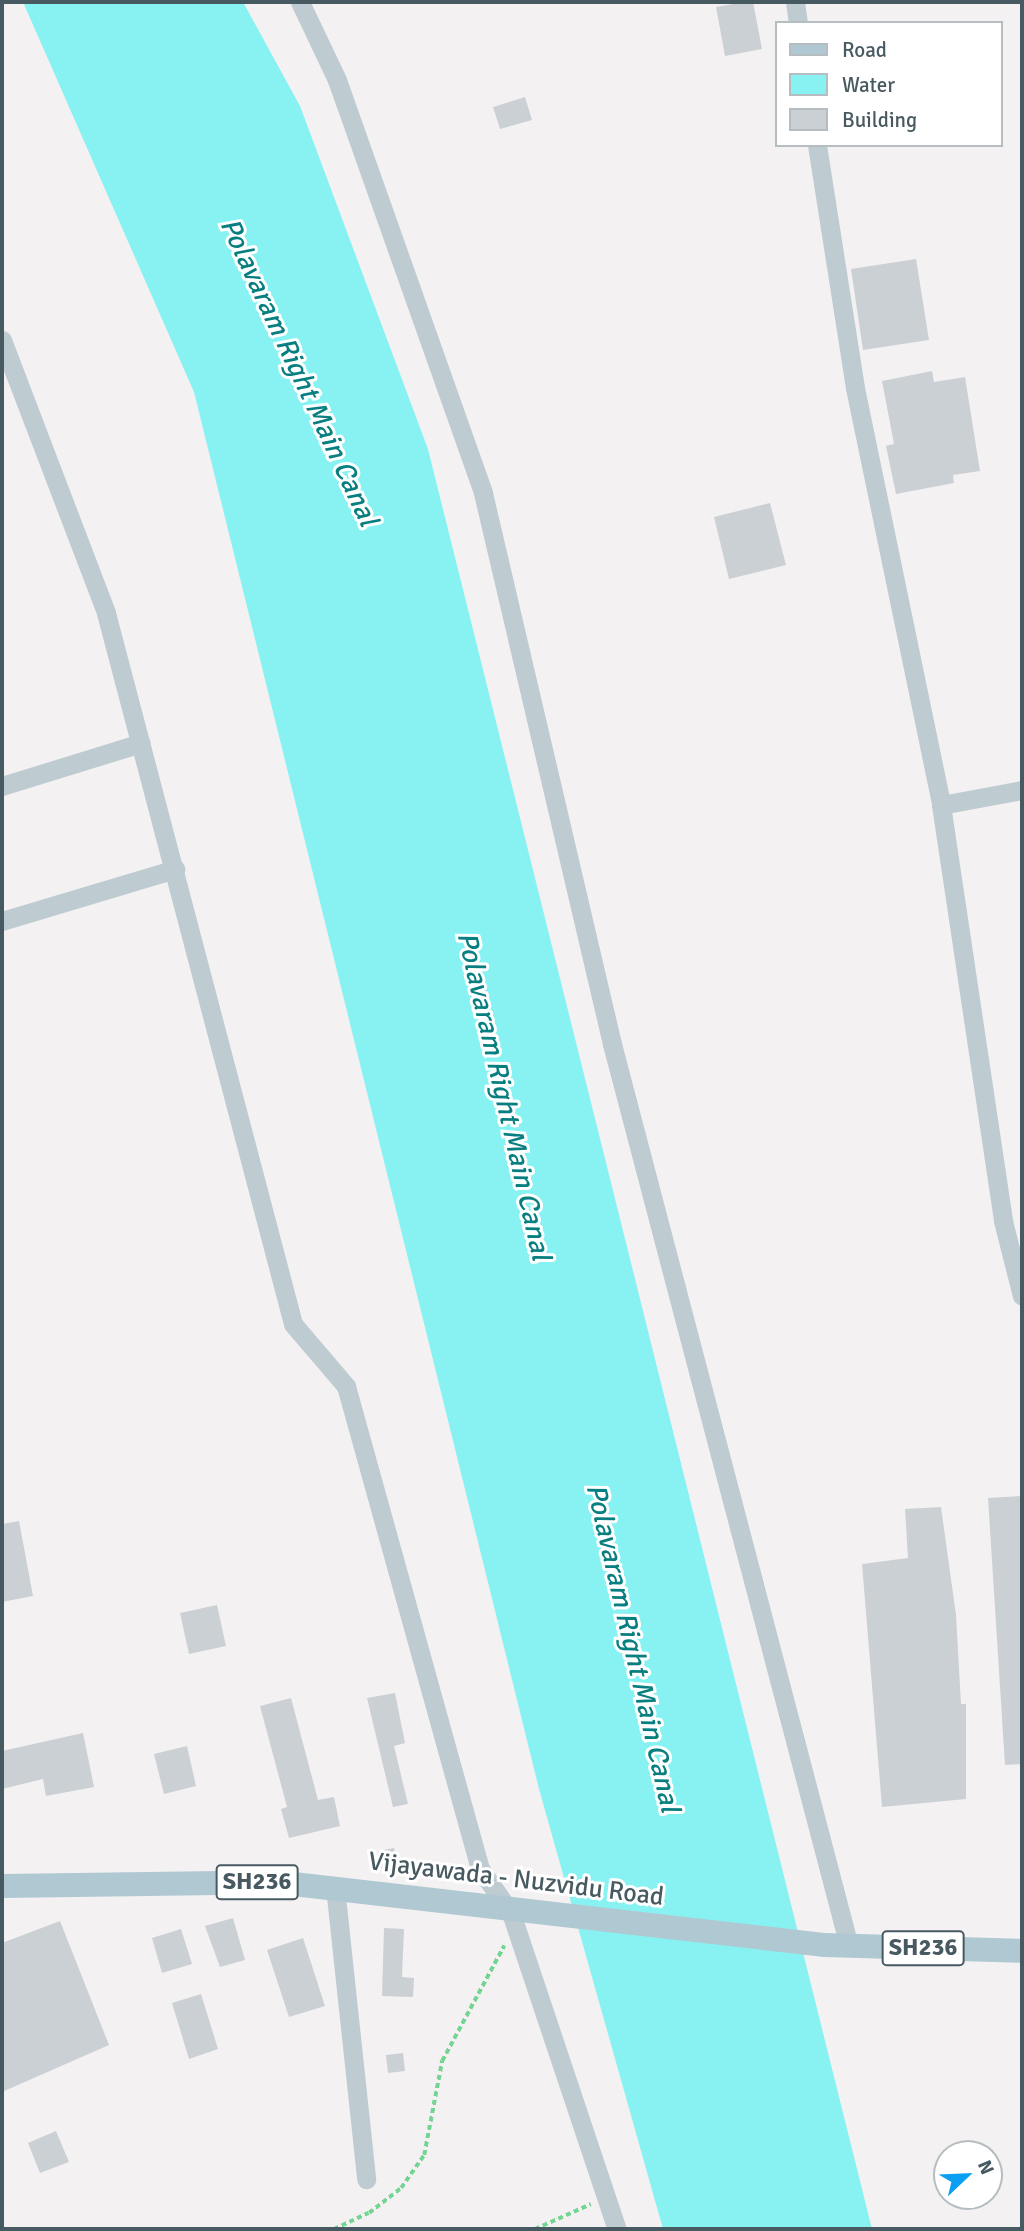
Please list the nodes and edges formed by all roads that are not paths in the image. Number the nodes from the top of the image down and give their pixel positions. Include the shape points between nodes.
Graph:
1 (300, 2) edge
2 (795, 2) edge
3 (798, 21) edge
4 (817, 147) edge
5 (2, 340) edge
6 (141, 743) junction
7 (2, 786) edge
8 (1022, 790) edge
9 (941, 805) junction
10 (174, 869) junction
11 (2, 921) edge
12 (1022, 1296) edge
13 (2, 1886) edge
14 (335, 1887) junction
15 (514, 1922) junction
16 (837, 1945) junction
17 (1022, 1951) edge
18 (366, 2179) dead end
19 (617, 2229) edge

1 - 16 street via 337,80 483,493 612,1044
2 - 3 street
4 - 9 street via 855,388
5 - 6 street via 106,612
6 - 7 street
6 - 10 street
8 - 9 street
9 - 12 street via 980,1038 1003,1221
10 - 11 street
10 - 15 street via 293,1324 346,1386 480,1869
13 - 14 main road, Vijayawada - Nuzvidu Road / SH236 via 250,1882
14 - 15 main road, Vijayawada - Nuzvidu Road / SH236
14 - 18 street
15 - 16 main road, Vijayawada - Nuzvidu Road / SH236
15 - 19 street
16 - 17 main road, Vijayawada - Nuzvidu Road / SH236

